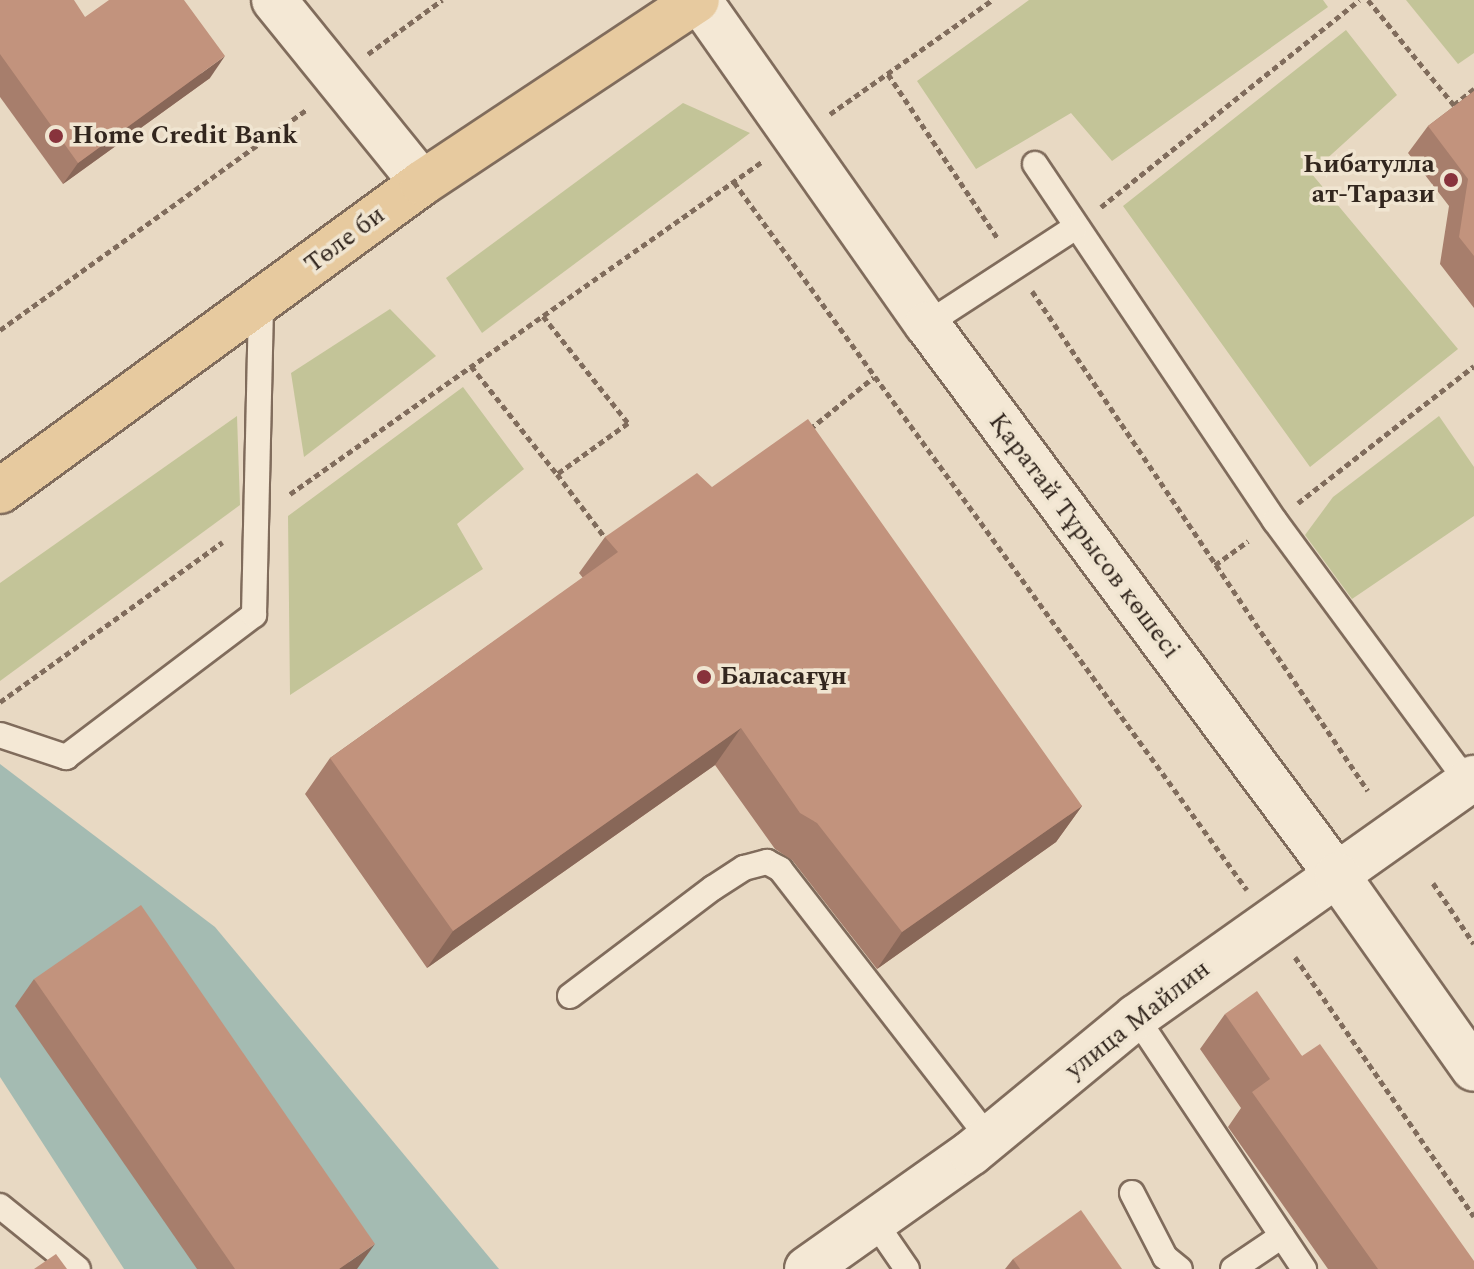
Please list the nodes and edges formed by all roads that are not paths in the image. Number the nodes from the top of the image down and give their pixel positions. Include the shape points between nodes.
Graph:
1 (274, 0) edge
2 (698, 0) edge
3 (1035, 164) dead end
4 (422, 183) junction
5 (1074, 228) junction
6 (261, 302) junction
7 (927, 324) junction
8 (0, 491) edge
9 (0, 735) edge
10 (1471, 780) edge
11 (1337, 875) junction
12 (570, 996) dead end
13 (1136, 1017) junction
14 (1474, 1069) edge
15 (989, 1138) junction
16 (1132, 1193) dead end
17 (0, 1206) edge
18 (874, 1221) junction
19 (1282, 1236) junction
20 (78, 1269) edge
21 (807, 1269) edge
22 (907, 1269) edge
23 (1180, 1269) edge
24 (1233, 1269) edge
25 (1304, 1269) edge

1 - 4 main road
2 - 4 main road, Төле би
2 - 7 main road, Қаратай Тұрысов көшесі
3 - 5 lane
4 - 6 main road, Төле би
5 - 7 lane
5 - 10 lane via 1275,521
6 - 8 main road, Төле би
6 - 9 lane via 254,615 66,757
7 - 11 main road, Қаратай Тұрысов көшесі
10 - 11 main road, улица Майлин
11 - 13 main road, улица Майлин
11 - 14 main road, Қаратай Тұрысов көшесі
12 - 15 lane via 713,888 744,868 767,862 780,869
13 - 15 main road, улица Майлин
13 - 19 lane
15 - 18 main road, улица Майлин
16 - 23 lane via 1165,1257
17 - 20 lane
18 - 21 main road, улица Майлин
18 - 22 lane
19 - 24 lane
19 - 25 lane

